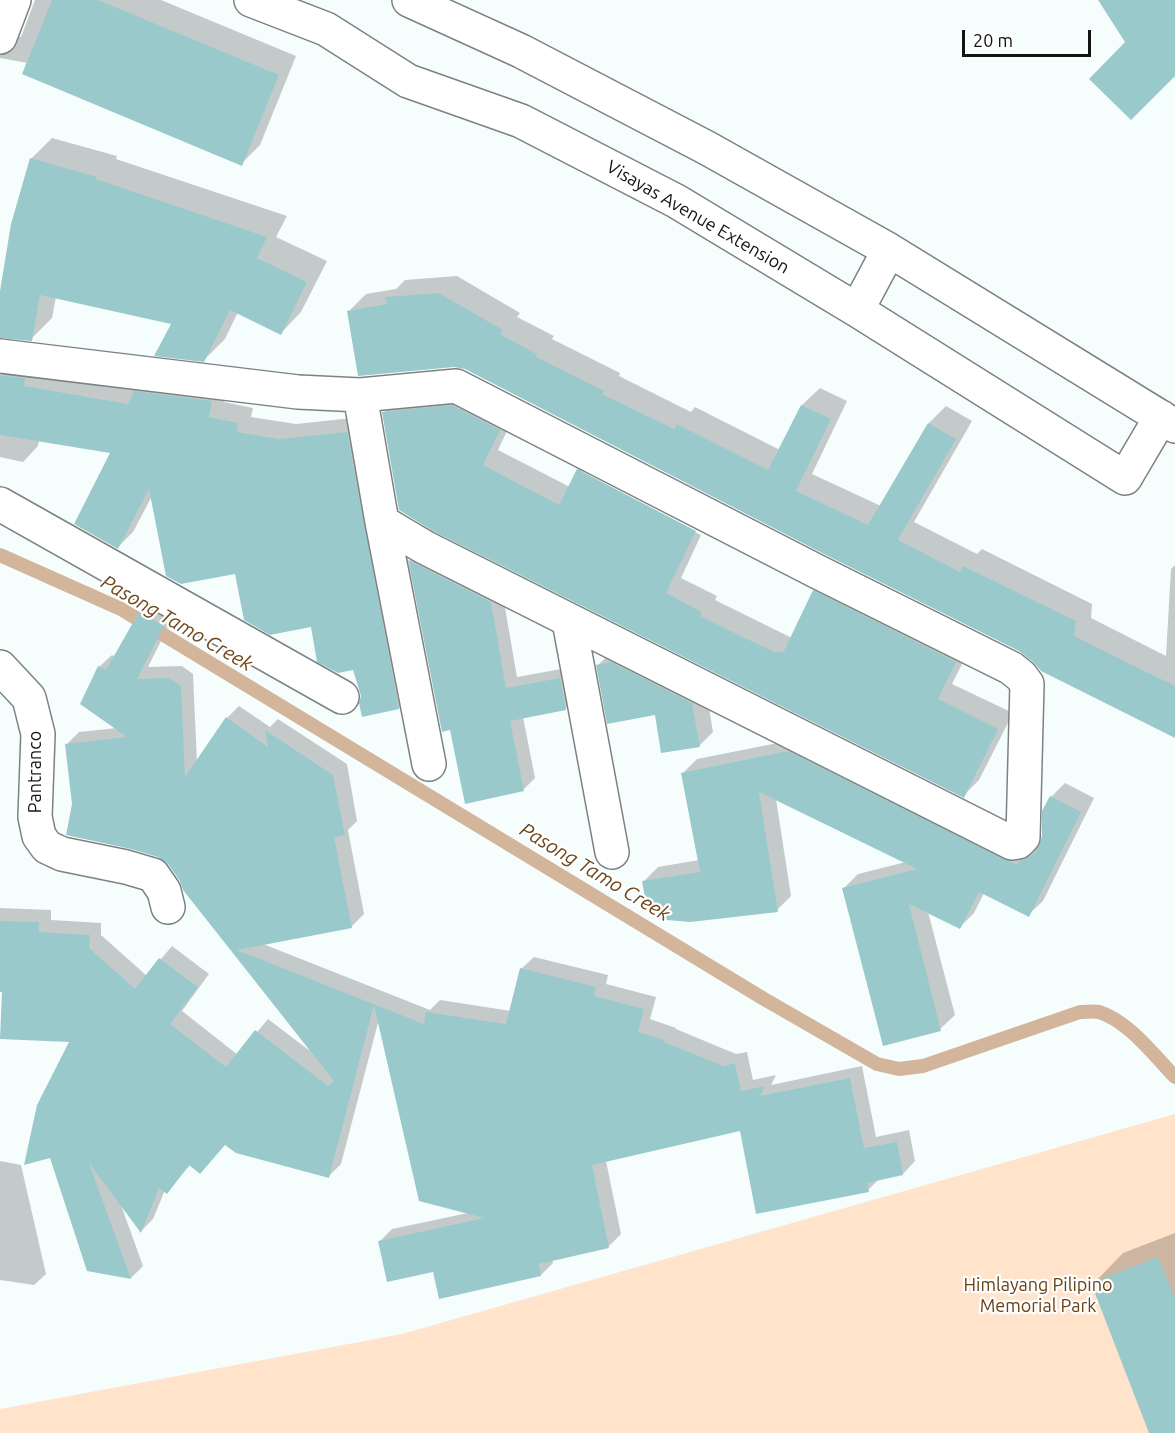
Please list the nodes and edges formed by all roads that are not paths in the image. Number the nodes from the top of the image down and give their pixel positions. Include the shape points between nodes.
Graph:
1 (14, 0) edge
2 (409, 0) edge
3 (261, 2) edge
4 (0, 37) edge
5 (889, 250) junction
6 (857, 310) junction
7 (0, 356) edge
8 (360, 395) junction
9 (1168, 421) edge
10 (0, 504) edge
11 (382, 522) junction
12 (569, 621) junction
13 (0, 667) edge
14 (342, 697) dead end
15 (429, 764) dead end
16 (612, 852) dead end
17 (168, 907) dead end

1 - 4 street
2 - 5 street via 542,62
3 - 6 street, Visayas Avenue Extension via 326,29 408,81 521,121 676,201
5 - 6 street
5 - 9 street
6 - 9 street, Visayas Avenue Extension via 1125,478
7 - 8 street via 298,392
8 - 11 street
8 - 12 street via 456,386 1011,668 1027,684 1023,837 1012,843
10 - 14 street
11 - 12 street via 424,548
11 - 15 street
12 - 16 street
13 - 17 street, Pantranco via 29,698 38,734 35,817 39,836 47,847 62,855 153,875 164,891

